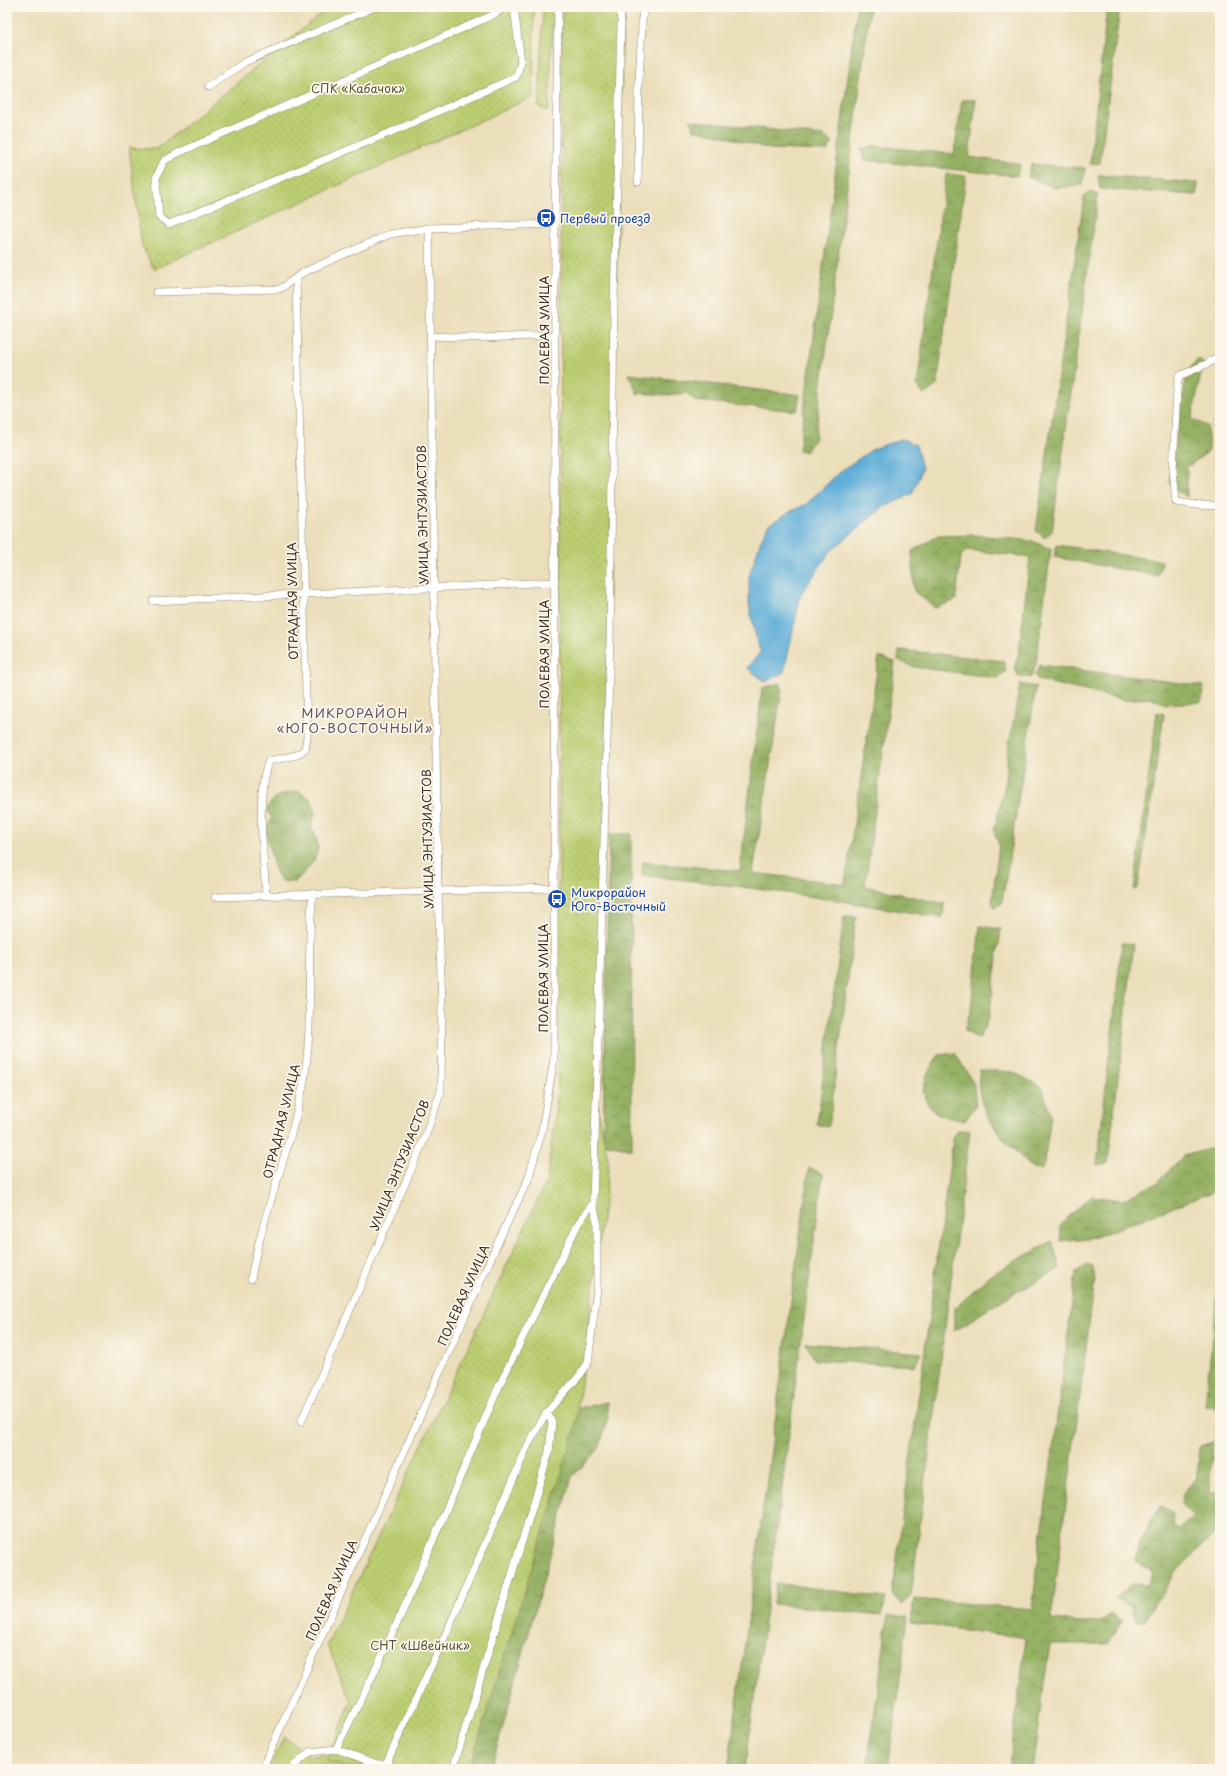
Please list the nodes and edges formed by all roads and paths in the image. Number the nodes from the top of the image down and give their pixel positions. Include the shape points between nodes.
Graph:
1 (375, 7) edge
2 (506, 7) edge
3 (514, 7) edge
4 (558, 7) edge
5 (620, 7) edge
6 (643, 7) edge
7 (208, 86) dead end
8 (638, 182) dead end
9 (555, 224) junction
10 (429, 228) junction
11 (296, 278) junction
12 (156, 292) dead end
13 (555, 335) junction
14 (431, 336) junction
15 (1220, 355) edge
16 (1220, 506) edge
17 (555, 582) junction
18 (434, 589) junction
19 (304, 594) junction
20 (153, 601) dead end
21 (554, 888) junction
22 (313, 893) junction
23 (438, 893) junction
24 (266, 895) junction
25 (215, 897) dead end
26 (593, 1203) junction
27 (251, 1279) dead end
28 (546, 1413) junction
29 (301, 1422) dead end
30 (336, 1749) junction
31 (386, 1764) junction
32 (262, 1769) edge
33 (290, 1769) edge
34 (402, 1769) edge
35 (453, 1769) edge

1 - 7 street via 245,62
2 - 3 street via 164,161 156,178 159,217 169,224 389,133 516,77 521,62
4 - 9 street, ПОЛЕВАЯ УЛИЦА
5 - 26 street via 610,641
6 - 8 street
9 - 10 street
9 - 13 street, ПОЛЕВАЯ УЛИЦА
10 - 11 street via 390,234 304,272
10 - 14 street, УЛИЦА ЭНТУЗИАСТОВ
11 - 12 street via 280,289
11 - 19 street, ОТРАДНАЯ УЛИЦА
13 - 14 street via 482,338
13 - 17 street, ПОЛЕВАЯ УЛИЦА
14 - 18 street, УЛИЦА ЭНТУЗИАСТОВ
15 - 16 street via 1210,363 1180,376 1177,388 1173,470 1176,502
17 - 18 street
17 - 21 street, ПОЛЕВАЯ УЛИЦА
18 - 19 street
18 - 23 street, УЛИЦА ЭНТУЗИАСТОВ
19 - 20 street
19 - 24 street, ОТРАДНАЯ УЛИЦА via 307,737 305,749 297,754 269,761 267,766 262,794
21 - 23 street
21 - 32 street, ПОЛЕВАЯ УЛИЦА via 554,1059 542,1130 528,1180
22 - 23 street
22 - 24 street
22 - 27 street, ОТРАДНАЯ УЛИЦА via 310,918 308,1051 302,1088 255,1256
23 - 29 street, УЛИЦА ЭНТУЗИАСТОВ via 442,1004 440,1091 424,1140
24 - 25 street
26 - 28 street via 597,1221 598,1288 588,1363
26 - 30 street via 579,1222 499,1386 404,1608
28 - 31 street via 528,1445 450,1627
28 - 35 street via 552,1422 549,1452
30 - 31 street via 377,1764
30 - 33 street via 310,1752
31 - 34 street

